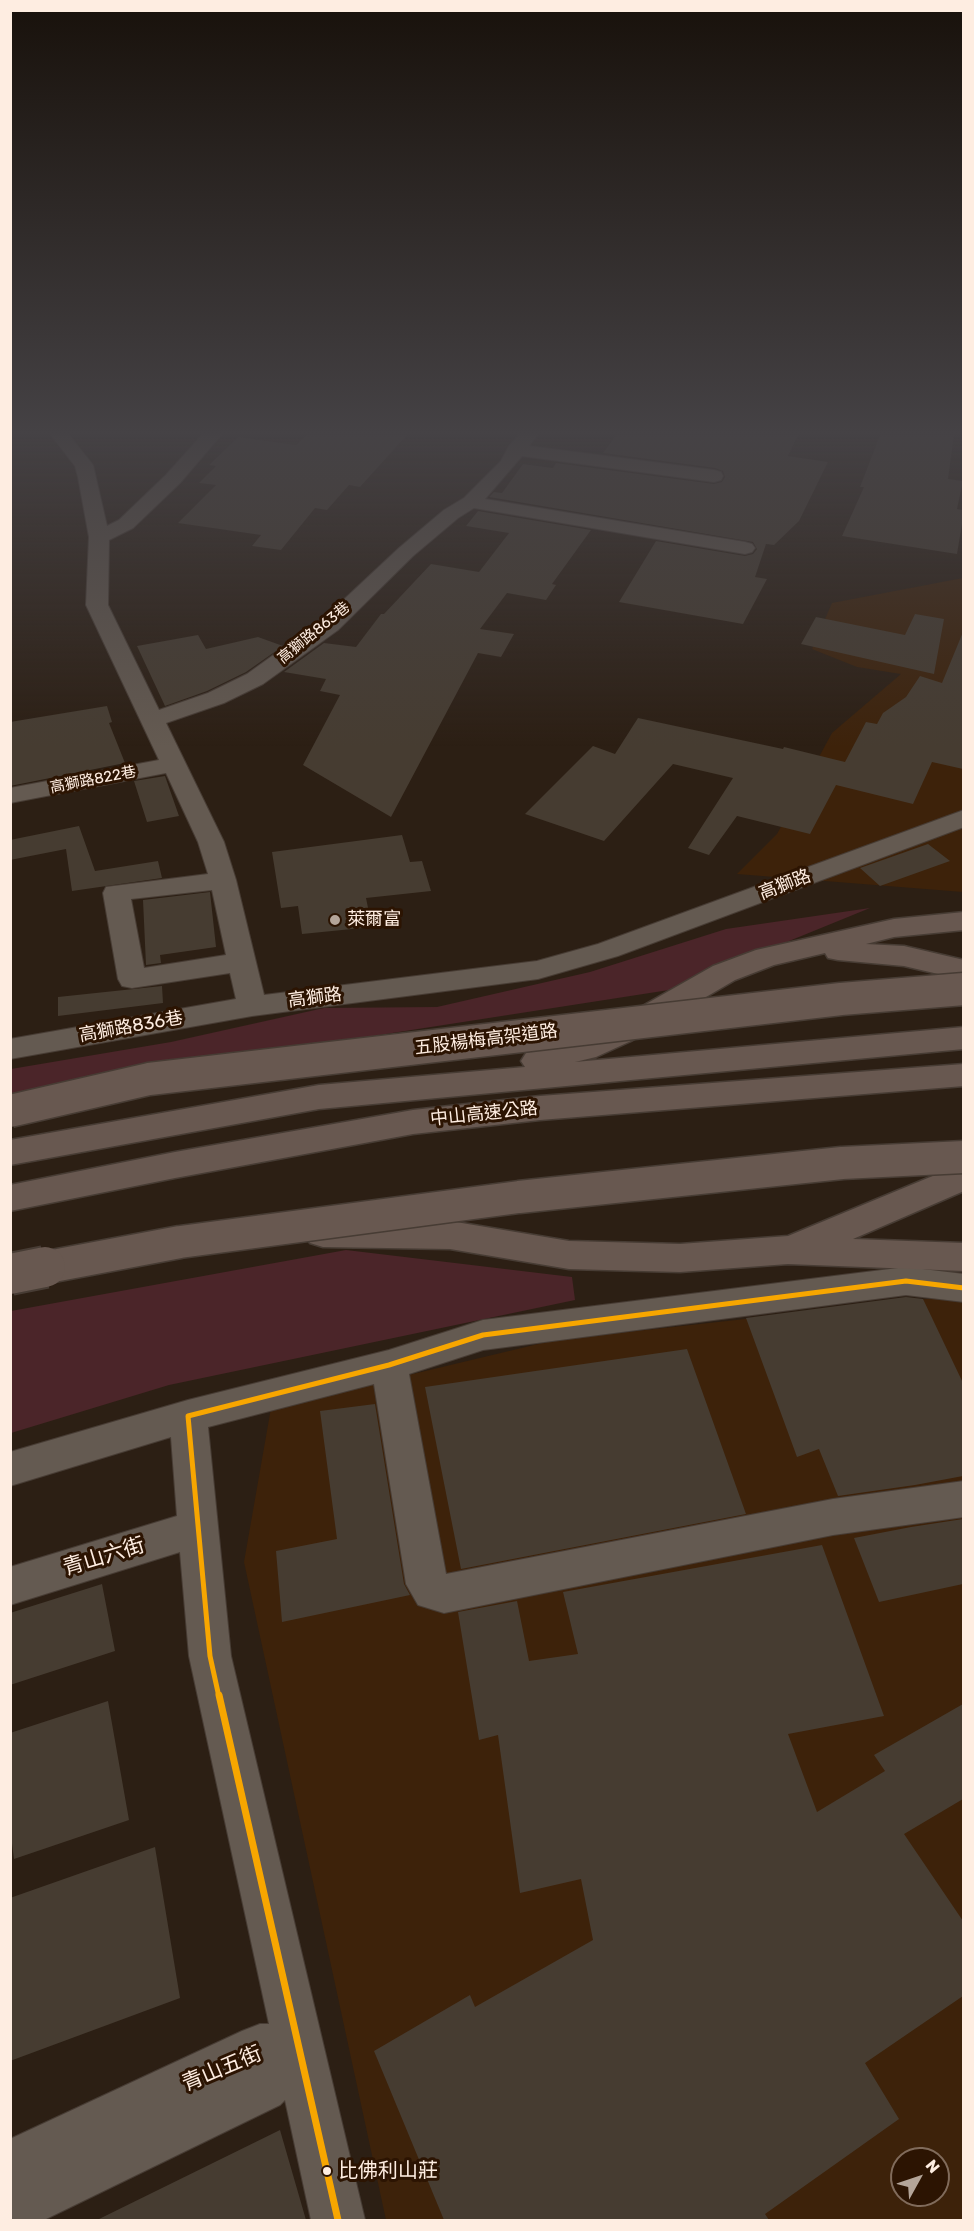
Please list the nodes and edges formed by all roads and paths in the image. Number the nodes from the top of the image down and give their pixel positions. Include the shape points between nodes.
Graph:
1 (99, 539) edge
2 (421, 539) edge
3 (692, 539) edge
4 (745, 548) dead end
5 (152, 720) junction
6 (175, 764) junction
7 (10, 796) edge
8 (963, 818) edge
9 (223, 880) junction
10 (963, 921) edge
11 (804, 948) junction
12 (241, 962) junction
13 (963, 970) edge
14 (963, 989) edge
15 (252, 1006) junction
16 (963, 1038) edge
17 (10, 1049) edge
18 (963, 1075) edge
19 (319, 1097) junction
20 (10, 1111) edge
21 (10, 1153) edge
22 (963, 1157) edge
23 (963, 1176) edge
24 (10, 1198) edge
25 (788, 1250) junction
26 (963, 1257) edge
27 (10, 1259) edge
28 (10, 1274) edge
29 (963, 1288) edge
30 (389, 1365) junction
31 (188, 1416) junction
32 (10, 1469) edge
33 (963, 1499) edge
34 (198, 1528) junction
35 (10, 1586) edge
36 (299, 2050) junction
37 (10, 2167) edge
38 (10, 2209) edge
39 (338, 2220) edge

1 - 5 street via 97,605
2 - 5 street, 高獅路863巷 via 330,625 255,679 216,698
3 - 4 street
5 - 6 street
6 - 7 street, 高獅路822巷
6 - 9 street via 211,842
8 - 15 street, 高獅路 via 608,950 538,970
9 - 12 street
9 - 12 street via 116,893 132,979
10 - 11 highway via 894,928
11 - 13 highway via 904,956
11 - 19 highway via 724,973 585,1049 549,1059
12 - 15 street
14 - 20 highway, 五股楊梅高架道路, bridge via 841,999 149,1079
15 - 17 street, 高獅路836巷
16 - 19 highway, 中山高速公路
18 - 24 highway, 中山高速公路 via 540,1108 413,1122
19 - 21 highway, 中山高速公路
22 - 28 highway, bridge via 842,1163 519,1197 180,1242
23 - 25 highway
25 - 26 highway
25 - 27 highway via 680,1258 569,1255 450,1235 335,1232
29 - 30 street via 906,1281 483,1335
30 - 31 street
30 - 33 street via 427,1584 444,1594 832,1516
31 - 32 street
31 - 34 street
34 - 35 street, 青山六街
34 - 36 street via 210,1656
36 - 37 street, 青山五街 via 260,2049
36 - 38 street, 青山五街 via 262,2087
36 - 39 street

